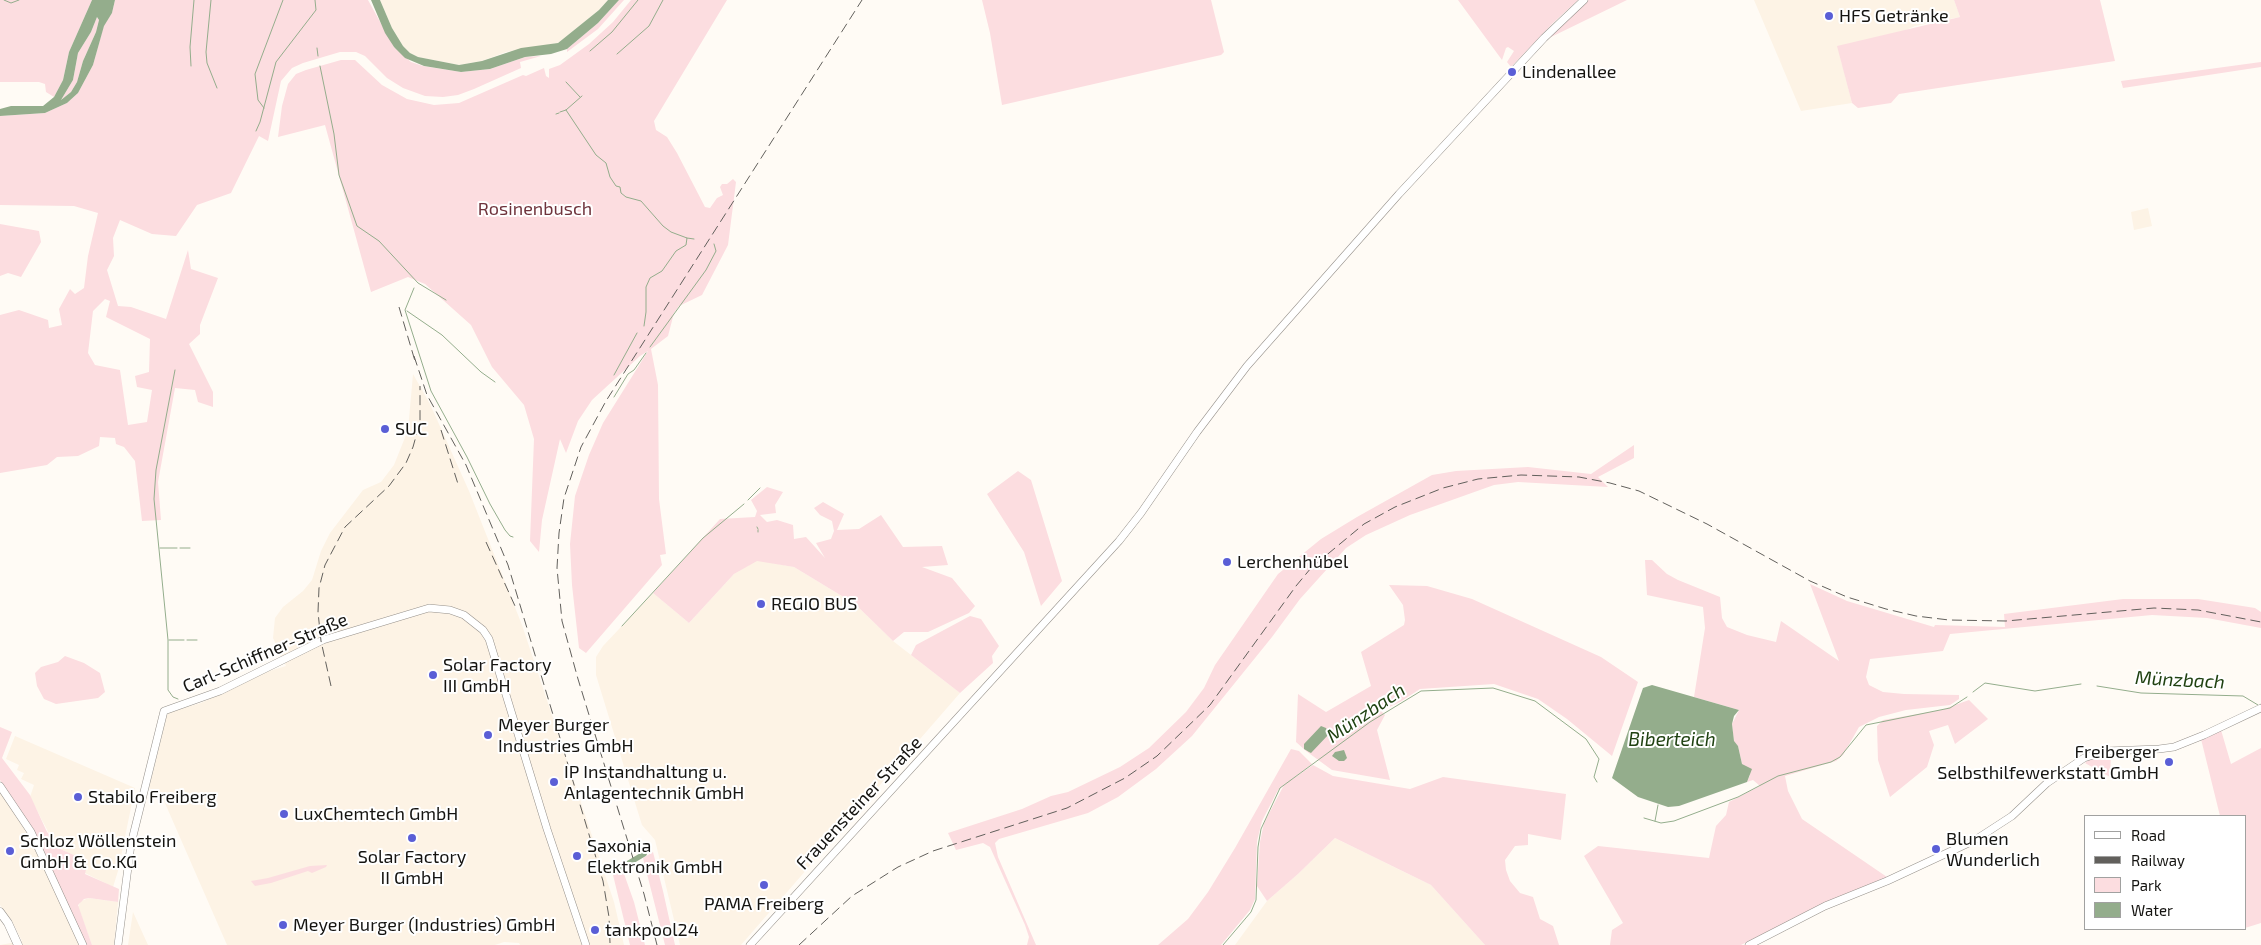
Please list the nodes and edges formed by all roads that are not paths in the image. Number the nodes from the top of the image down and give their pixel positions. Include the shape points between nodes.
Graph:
1 (1584, 0) edge
2 (2261, 708) edge
3 (0, 786) edge
4 (0, 912) edge
5 (18, 945) edge
6 (83, 945) edge
7 (118, 945) edge
8 (586, 945) edge
9 (750, 945) edge
10 (1749, 945) edge

1 - 9 main road, Frauensteiner Straße via 1464,123 1254,359 1119,541
2 - 10 main road via 2174,747 2106,752 2084,758 2047,783 2012,816 1975,840 1825,906
3 - 6 main road via 31,832
4 - 5 main road
7 - 8 main road, Carl-Schiffner-Straße via 131,844 164,711 200,700 341,633 429,608 450,610 469,618 483,630 493,648 547,829

